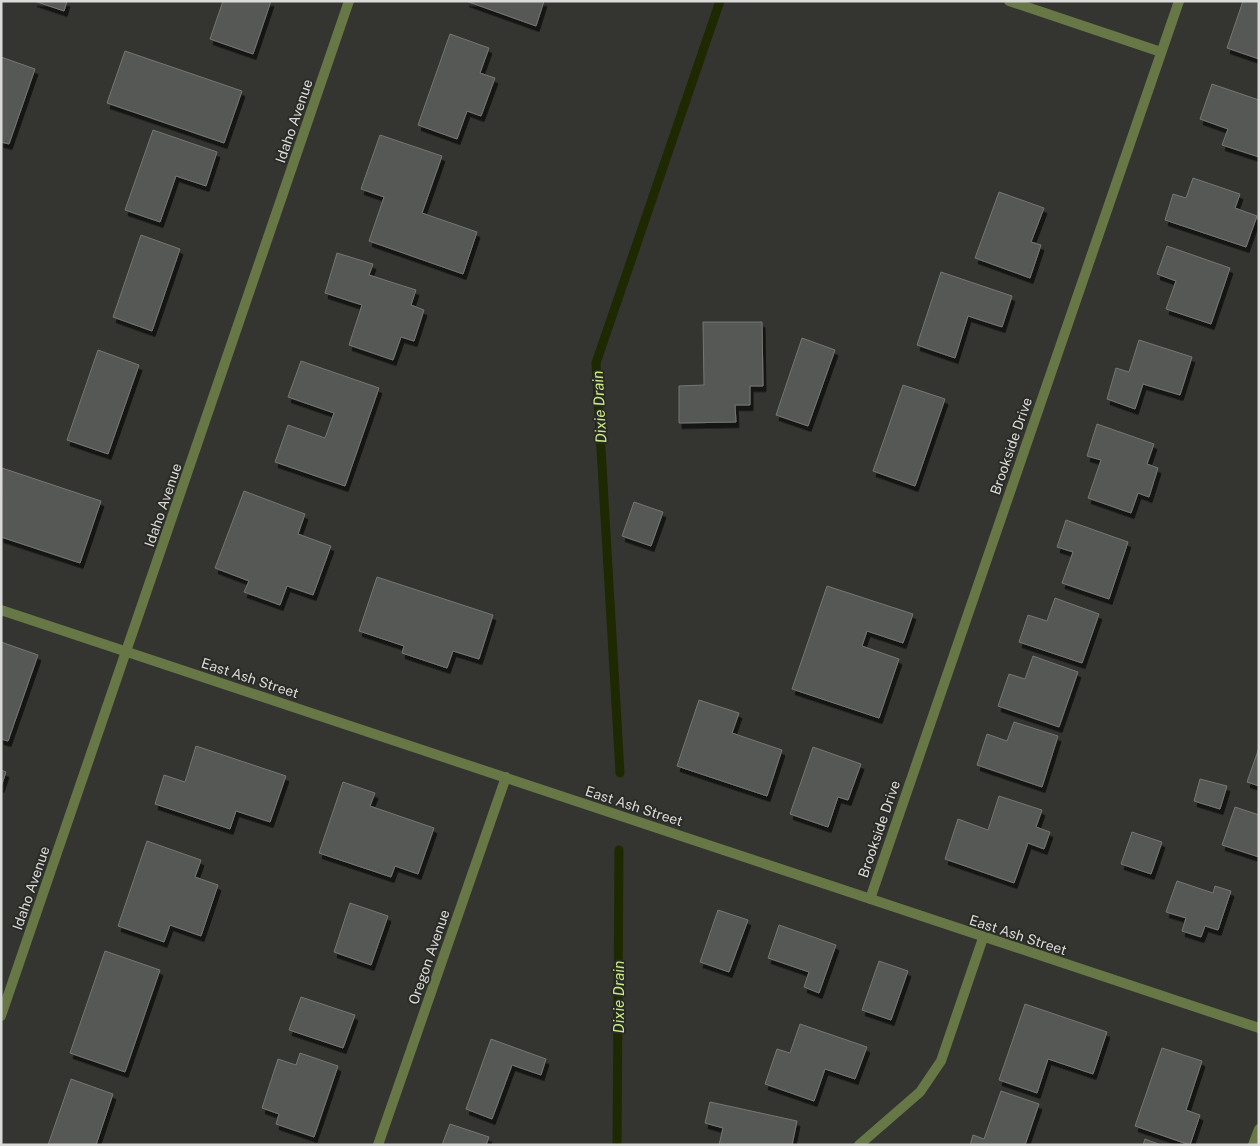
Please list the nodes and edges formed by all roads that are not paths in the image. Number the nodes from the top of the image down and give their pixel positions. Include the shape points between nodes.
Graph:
1 (349, 1) edge
2 (1009, 1) edge
3 (1179, 1) edge
4 (1161, 52) junction
5 (1, 610) edge
6 (127, 651) junction
7 (506, 778) junction
8 (870, 899) junction
9 (983, 938) junction
10 (1, 1016) edge
11 (1259, 1028) edge
12 (1259, 1128) edge
13 (378, 1145) edge
14 (858, 1145) edge
15 (1253, 1145) edge

1 - 6 street, Idaho Avenue
2 - 4 street
3 - 4 street, Brookside Drive
4 - 8 street, Brookside Drive
5 - 6 street, East Ash Street
6 - 7 street, East Ash Street
6 - 10 street, Idaho Avenue
7 - 8 street, East Ash Street
7 - 13 street, Oregon Avenue
8 - 9 street, East Ash Street
9 - 11 street, East Ash Street
9 - 14 street via 941,1061 920,1092
12 - 15 street

